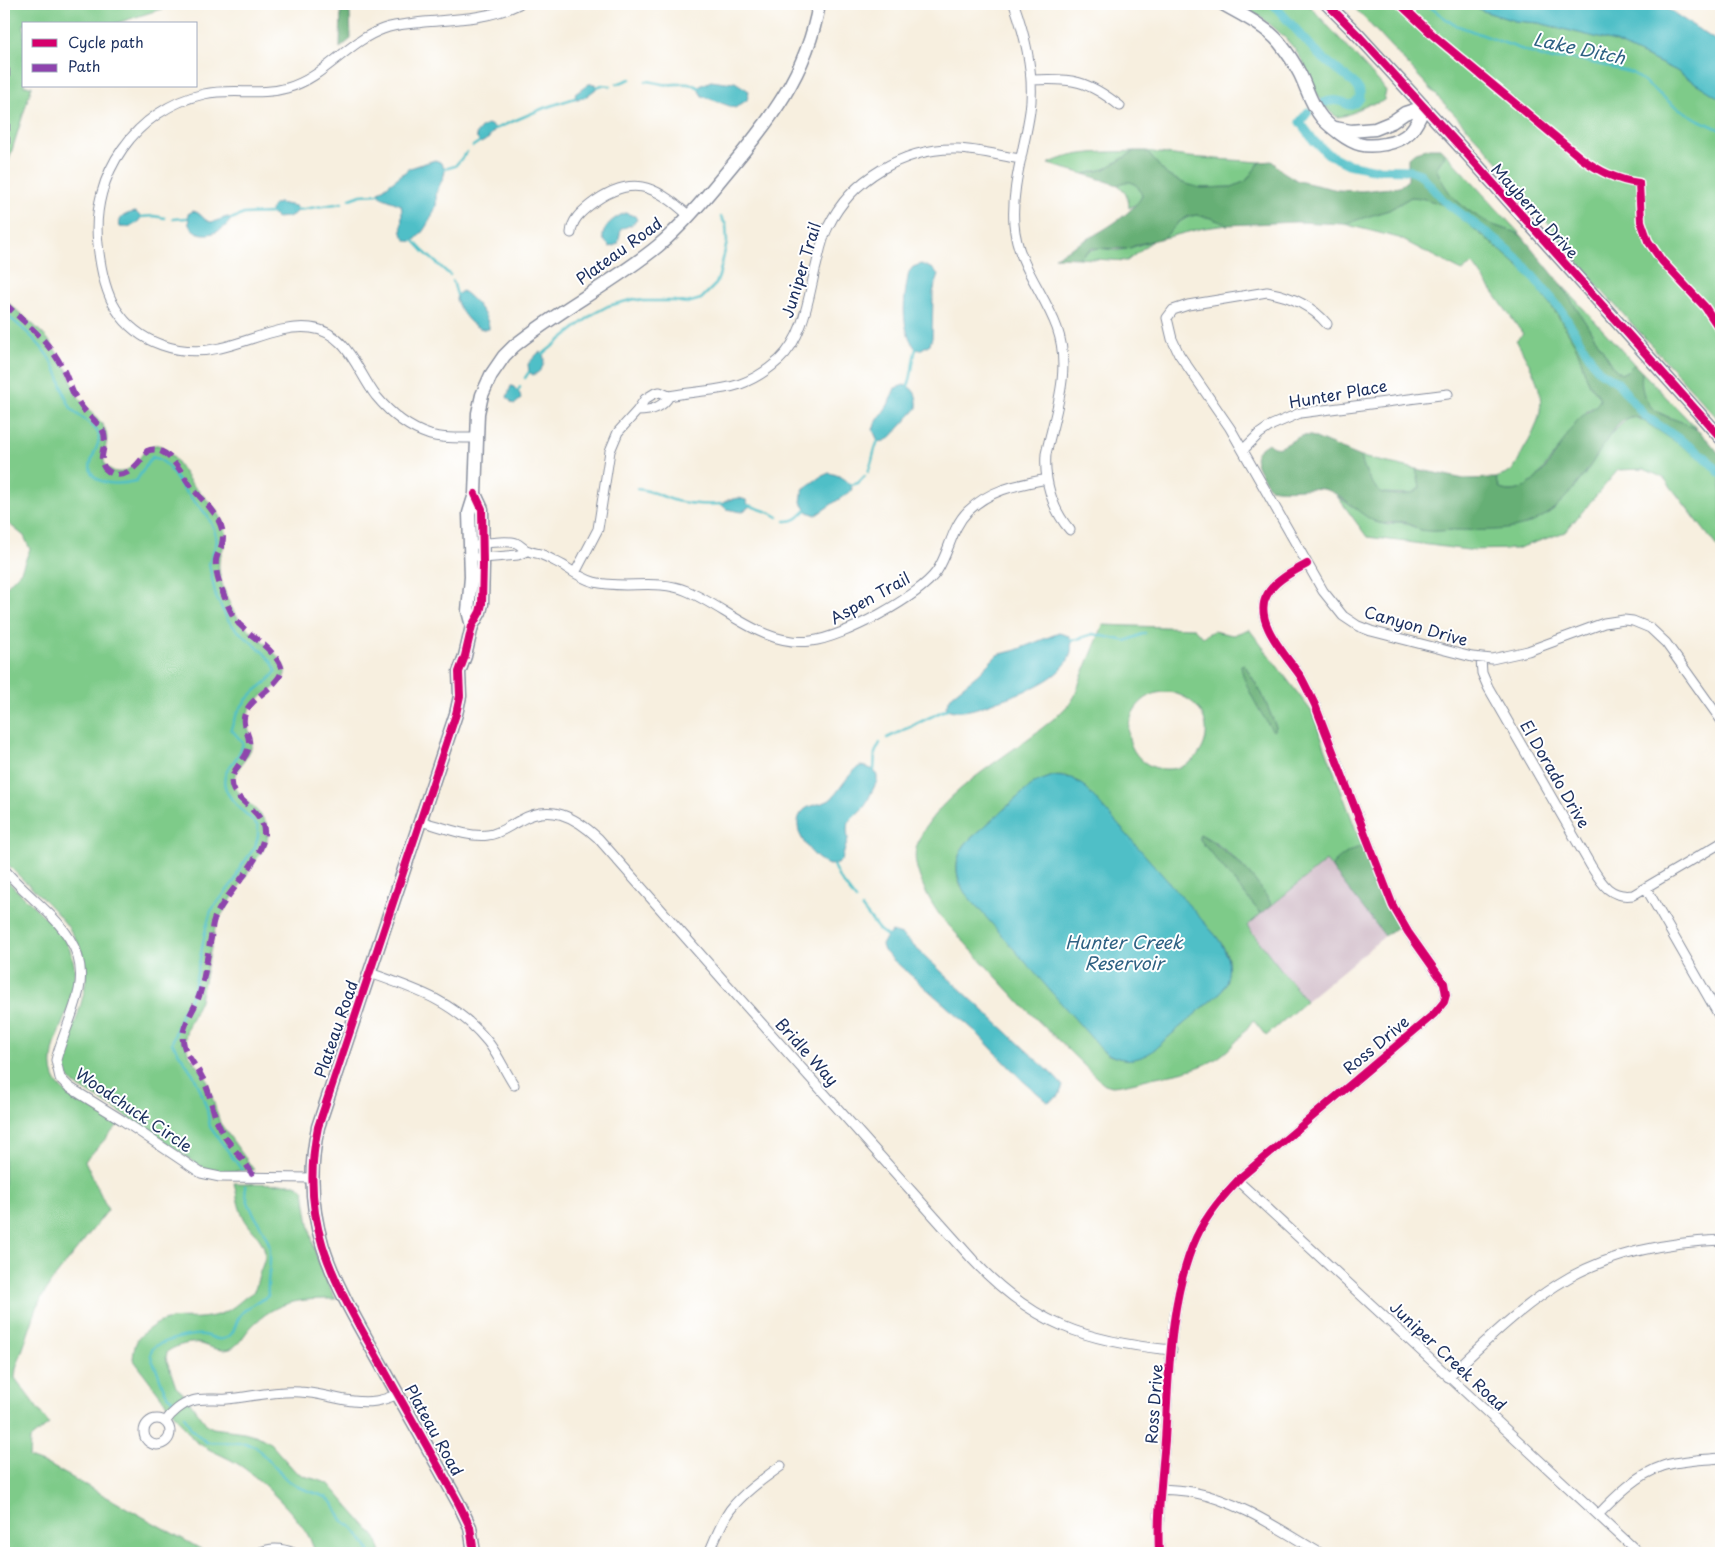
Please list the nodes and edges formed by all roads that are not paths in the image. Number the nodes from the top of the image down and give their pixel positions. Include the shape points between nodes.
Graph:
1 (519, 4) edge
2 (819, 4) edge
3 (1014, 4) edge
4 (1222, 4) edge
5 (1327, 4) edge
6 (1032, 80) junction
7 (1120, 106) dead end
8 (1424, 107) junction
9 (1333, 128) junction
10 (1021, 159) junction
11 (689, 216) junction
12 (571, 233) dead end
13 (1327, 324) dead end
14 (1448, 394) dead end
15 (669, 396) junction
16 (638, 411) junction
17 (476, 438) junction
18 (1721, 438) edge
19 (1243, 450) junction
20 (1047, 479) junction
21 (475, 494) junction
22 (1070, 530) dead end
23 (483, 543) junction
24 (471, 551) junction
25 (528, 551) junction
26 (483, 558) junction
27 (1307, 564) junction
28 (575, 573) junction
29 (472, 626) junction
30 (1481, 659) junction
31 (1721, 720) edge
32 (420, 821) junction
33 (1721, 843) edge
34 (4, 869) edge
35 (1646, 888) junction
36 (370, 972) junction
37 (1721, 1018) edge
38 (514, 1085) dead end
39 (312, 1178) junction
40 (1238, 1181) junction
41 (1721, 1240) edge
42 (1172, 1350) junction
43 (1448, 1377) junction
44 (398, 1394) junction
45 (165, 1422) dead end
46 (1721, 1458) edge
47 (781, 1466) dead end
48 (1161, 1489) junction
49 (1598, 1516) junction
50 (258, 1553) edge
51 (294, 1553) edge
52 (474, 1553) edge
53 (709, 1553) edge
54 (1159, 1553) edge
55 (1320, 1553) edge
56 (1639, 1553) edge

1 - 17 street via 479,18 385,28 289,88 272,92 216,92 177,104 144,125 123,148 107,177 97,218 98,247 112,299 121,316 147,338 166,348 198,351 289,328 315,328 332,336 348,350 376,395 400,419 431,435
2 - 11 street, Plateau Road via 802,63 777,109
3 - 6 street
4 - 9 street via 1259,25 1277,40 1296,66 1317,111
5 - 8 street, Mayberry Drive
6 - 7 street via 1067,79 1083,83
6 - 10 street via 1030,113
8 - 9 street via 1375,129 1351,131
8 - 9 street via 1412,132 1390,143 1359,145
8 - 18 street, Mayberry Drive
10 - 15 street, Juniper Trail via 944,149 884,167 845,200 832,219 823,239 803,319 794,340 780,359 752,380 732,388
10 - 20 street via 1014,203 1014,233 1024,266 1056,326 1063,358 1060,393 1046,454
11 - 12 street via 654,190 639,186 623,188 605,194 582,211 574,221
11 - 17 street, Plateau Road via 658,246 506,353 482,395
13 - 19 street, Canyon Drive via 1308,306 1267,292 1188,305 1168,314 1167,322 1179,354
14 - 19 street, Hunter Place via 1300,413 1272,424
15 - 16 street, Juniper Trail via 655,408
15 - 16 street, Juniper Trail via 660,392 650,395
16 - 28 street, Juniper Trail via 624,425 610,451 598,529
17 - 21 street, Plateau Road
19 - 27 street, Canyon Drive
20 - 22 street via 1059,515
20 - 28 street, Aspen Trail via 1008,487 978,502 960,519 938,569 919,590 846,631 823,639 801,642 778,639 698,596 673,587 602,584
21 - 23 street, Plateau Road via 482,509
21 - 24 street, Plateau Road via 469,513
23 - 24 street
23 - 25 street, Aspen Trail via 516,543
23 - 26 street, Plateau Road
24 - 26 street
24 - 29 street, Plateau Road via 468,611
25 - 26 street via 518,556
25 - 28 street, Aspen Trail
26 - 29 street, Plateau Road via 482,604
27 - 30 street, Canyon Drive via 1329,601 1351,622 1371,631
27 - 40 street, Ross Drive via 1273,586 1264,603 1266,623 1315,705 1393,906 1444,982 1446,995 1434,1014
29 - 32 street, Plateau Road via 458,672 460,696 456,714
30 - 31 street, Canyon Drive via 1502,658 1528,651 1604,623 1633,621 1650,628 1666,644
30 - 35 street, El Dorado Drive via 1484,680 1596,875 1618,895 1633,895
32 - 36 street, Plateau Road
32 - 42 street, Bridle Way via 486,836 539,813 560,814 578,821 598,838 859,1133 997,1283 1027,1308 1076,1332 1122,1344
33 - 35 street
34 - 39 street, Woodchuck Circle via 64,930 79,958 79,992 56,1060 64,1083 201,1172 220,1177
35 - 37 street
36 - 38 street via 432,996 453,1008 489,1043
36 - 39 street, Plateau Road via 318,1126
39 - 44 street, Plateau Road via 318,1231 328,1264
40 - 42 street, Ross Drive via 1203,1223 1189,1256 1178,1297
40 - 43 street, Juniper Creek Road
41 - 43 street via 1645,1250 1570,1277 1506,1323
42 - 48 street, Ross Drive
43 - 49 street, Juniper Creek Road
44 - 45 street via 367,1402 298,1392 195,1400
44 - 52 street, Plateau Road via 470,1527
46 - 49 street via 1661,1466 1610,1502
47 - 53 street via 735,1504
48 - 54 street, Ross Drive
48 - 55 street via 1192,1492 1234,1505
49 - 56 street, Juniper Creek Road
50 - 51 street via 279,1548

